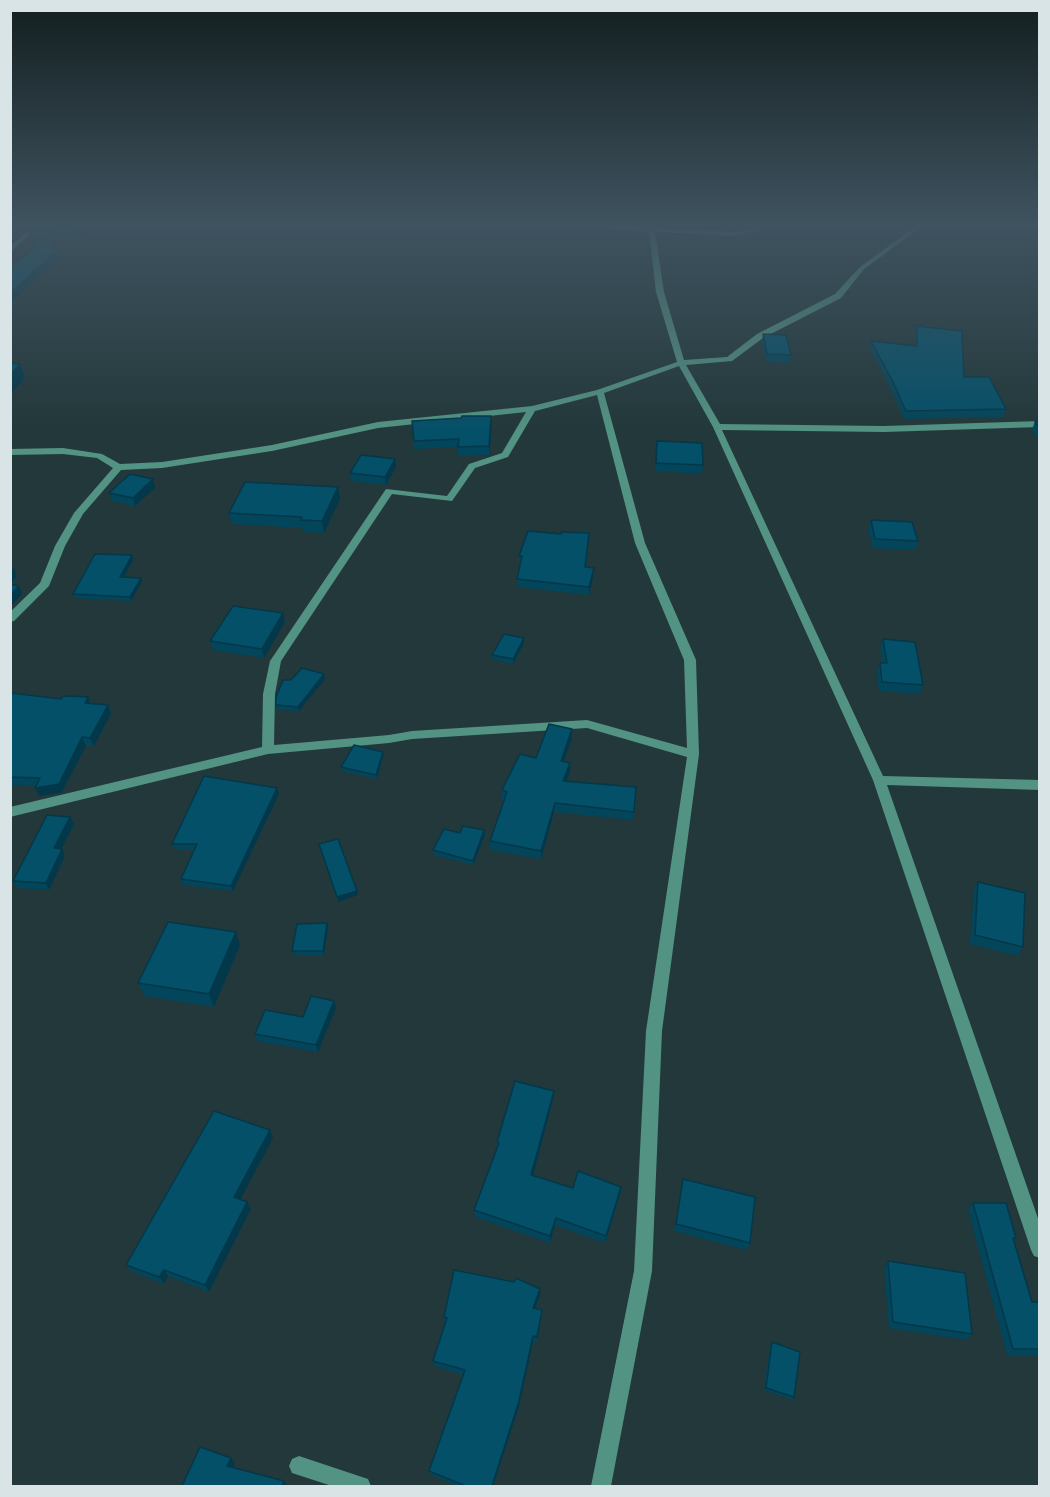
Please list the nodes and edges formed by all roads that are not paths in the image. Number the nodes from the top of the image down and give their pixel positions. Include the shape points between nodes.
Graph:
1 (660, 293) edge
2 (841, 293) edge
3 (681, 363) junction
4 (600, 392) junction
5 (532, 409) junction
6 (1040, 424) edge
7 (717, 427) junction
8 (10, 452) edge
9 (118, 467) junction
10 (10, 619) edge
11 (268, 750) junction
12 (693, 754) junction
13 (879, 780) junction
14 (1040, 785) edge
15 (10, 812) edge
16 (1040, 1250) edge
17 (299, 1466) dead end
18 (361, 1486) edge
19 (601, 1486) edge

1 - 3 street
2 - 3 street via 760,336 729,359
3 - 4 street
3 - 7 street
4 - 5 street
4 - 12 street via 640,543 690,660
5 - 9 street via 378,425 215,458
5 - 11 street via 505,455 472,466 449,499 388,491 276,661 268,694
6 - 7 street via 884,429
7 - 13 street
8 - 9 street via 63,451 99,456
9 - 10 street via 79,513 45,584
11 - 12 street via 412,735 587,724
11 - 15 street
12 - 19 street via 654,1031 642,1271
13 - 14 street
13 - 16 street
17 - 18 street

